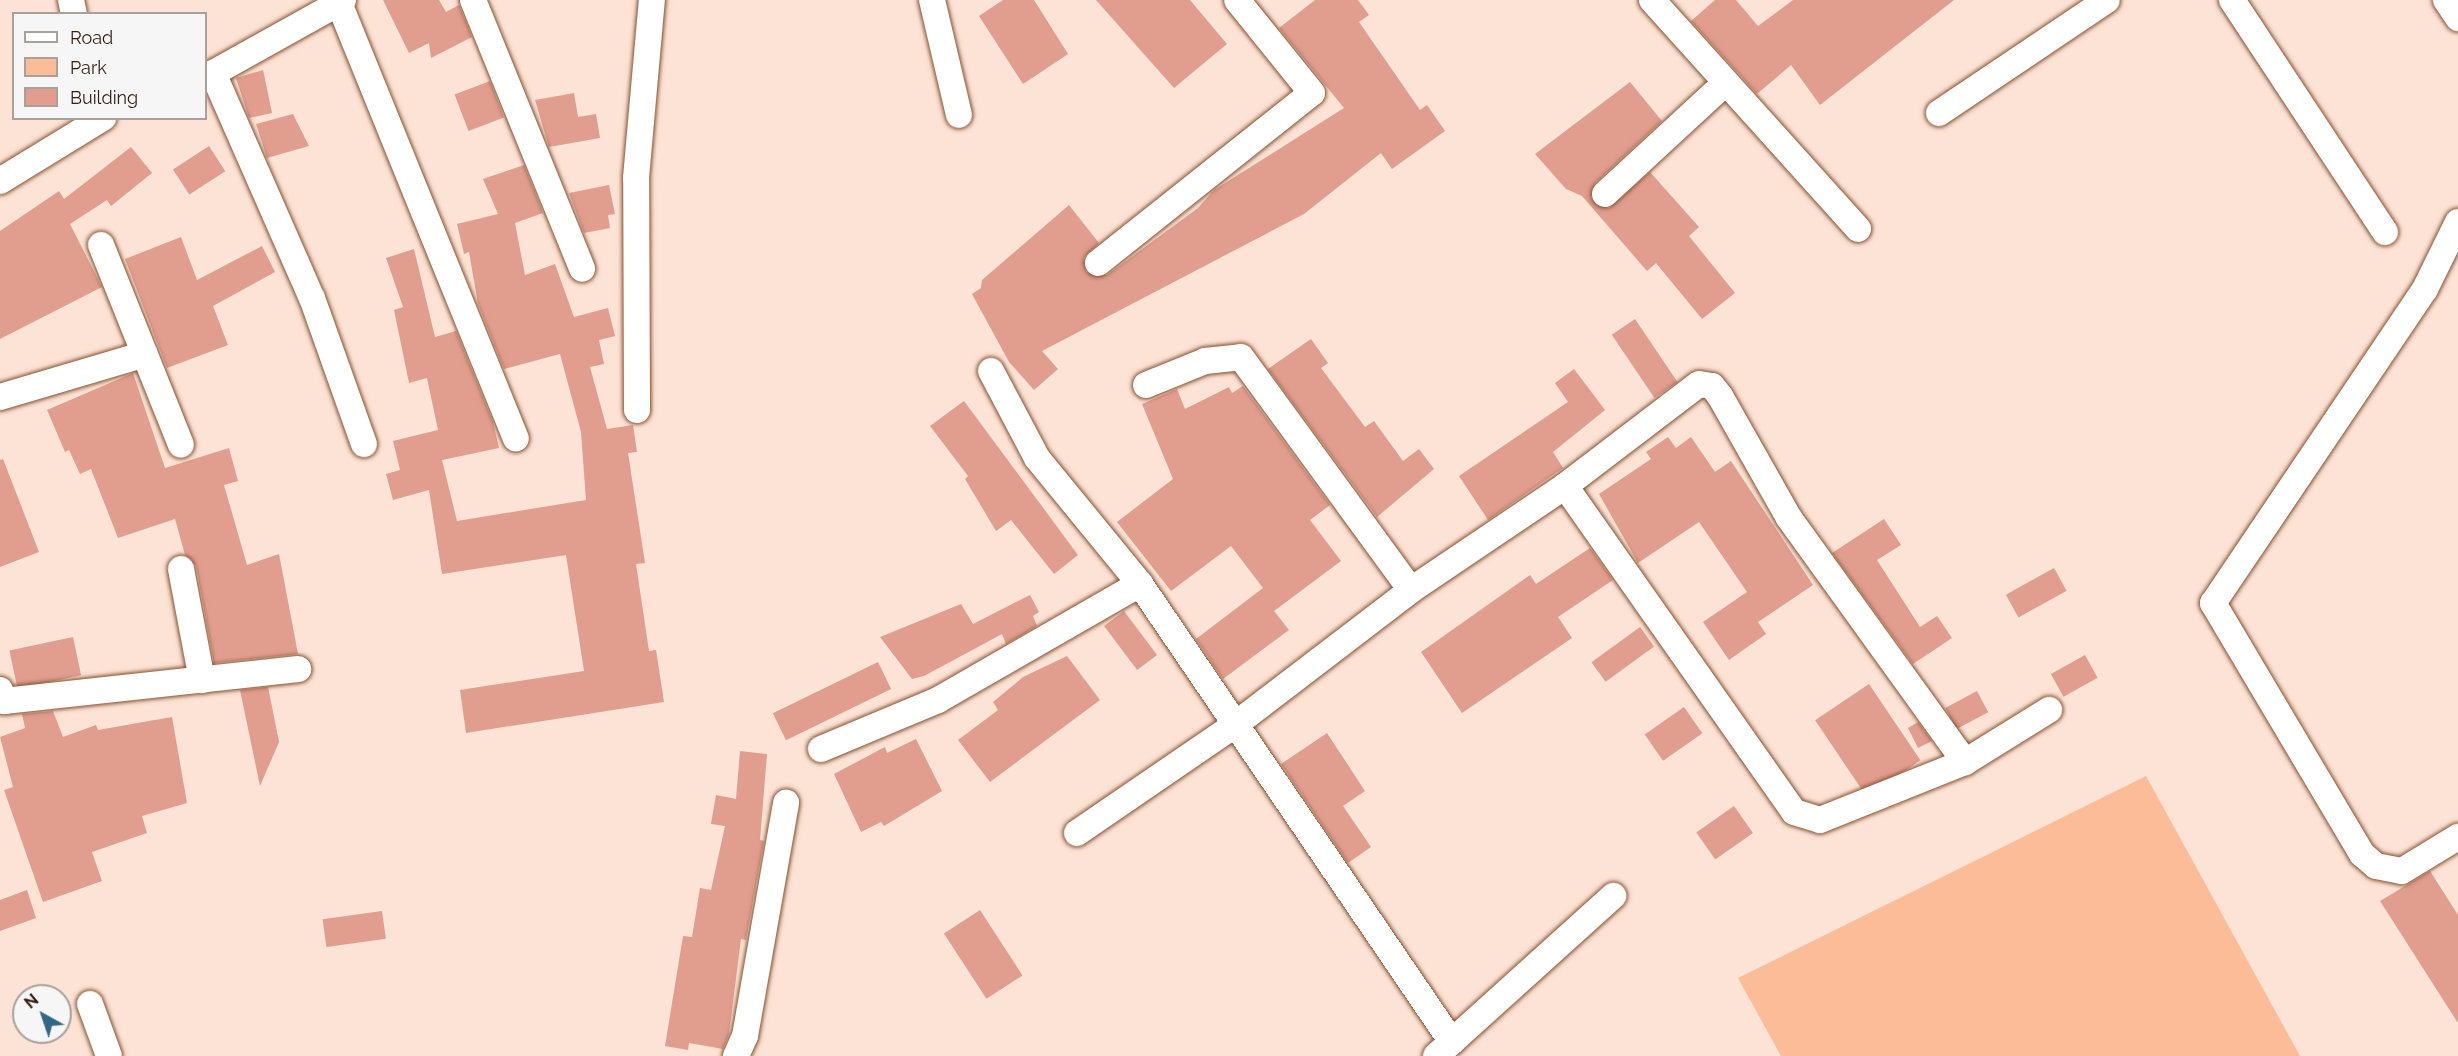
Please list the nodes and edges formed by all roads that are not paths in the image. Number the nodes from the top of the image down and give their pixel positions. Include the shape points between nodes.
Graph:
1 (473, 0) edge
2 (652, 0) edge
3 (932, 0) edge
4 (1237, 0) edge
5 (1652, 0) edge
6 (2107, 0) edge
7 (2232, 0) edge
8 (2446, 0) edge
9 (341, 1) edge
10 (2458, 18) edge
11 (209, 74) edge
12 (1724, 85) junction
13 (1939, 113) dead end
14 (959, 116) dead end
15 (100, 120) edge
16 (0, 181) edge
17 (1605, 194) dead end
18 (2458, 222) edge
19 (1858, 229) dead end
20 (2385, 232) dead end
21 (101, 245) dead end
22 (1098, 263) dead end
23 (582, 269) dead end
24 (145, 354) junction
25 (991, 371) dead end
26 (1146, 385) dead end
27 (0, 397) edge
28 (637, 410) dead end
29 (516, 438) dead end
30 (181, 444) dead end
31 (364, 444) dead end
32 (1566, 486) junction
33 (181, 569) dead end
34 (1140, 584) junction
35 (1411, 590) junction
36 (297, 669) dead end
37 (202, 680) junction
38 (1, 698) edge
39 (2049, 710) dead end
40 (1236, 724) junction
41 (821, 749) dead end
42 (1965, 762) junction
43 (786, 803) dead end
44 (1077, 833) dead end
45 (2458, 837) edge
46 (1612, 896) dead end
47 (90, 1004) dead end
48 (1444, 1049) edge
49 (109, 1056) edge
50 (736, 1056) edge

1 - 23 street
2 - 28 street via 636,178
3 - 14 street
4 - 22 street via 1312,93
5 - 12 street
6 - 13 street
7 - 20 street
8 - 10 street
9 - 11 street
9 - 29 street
11 - 31 street via 312,298
12 - 17 street
12 - 19 street
15 - 16 street
18 - 45 street via 2426,289 2213,603 2362,854 2376,866 2402,871
21 - 24 street
24 - 27 street
24 - 30 street
25 - 34 street via 1037,458
26 - 35 street via 1205,361 1241,357
32 - 35 street
32 - 42 street via 1794,813 1820,820
32 - 42 street via 1690,387 1712,386 1789,518
33 - 37 street
34 - 40 street
34 - 41 street via 938,700
35 - 40 street
36 - 37 street
37 - 38 street
39 - 42 street
40 - 44 street
40 - 48 street
43 - 50 street via 746,1036
46 - 48 street
47 - 49 street

